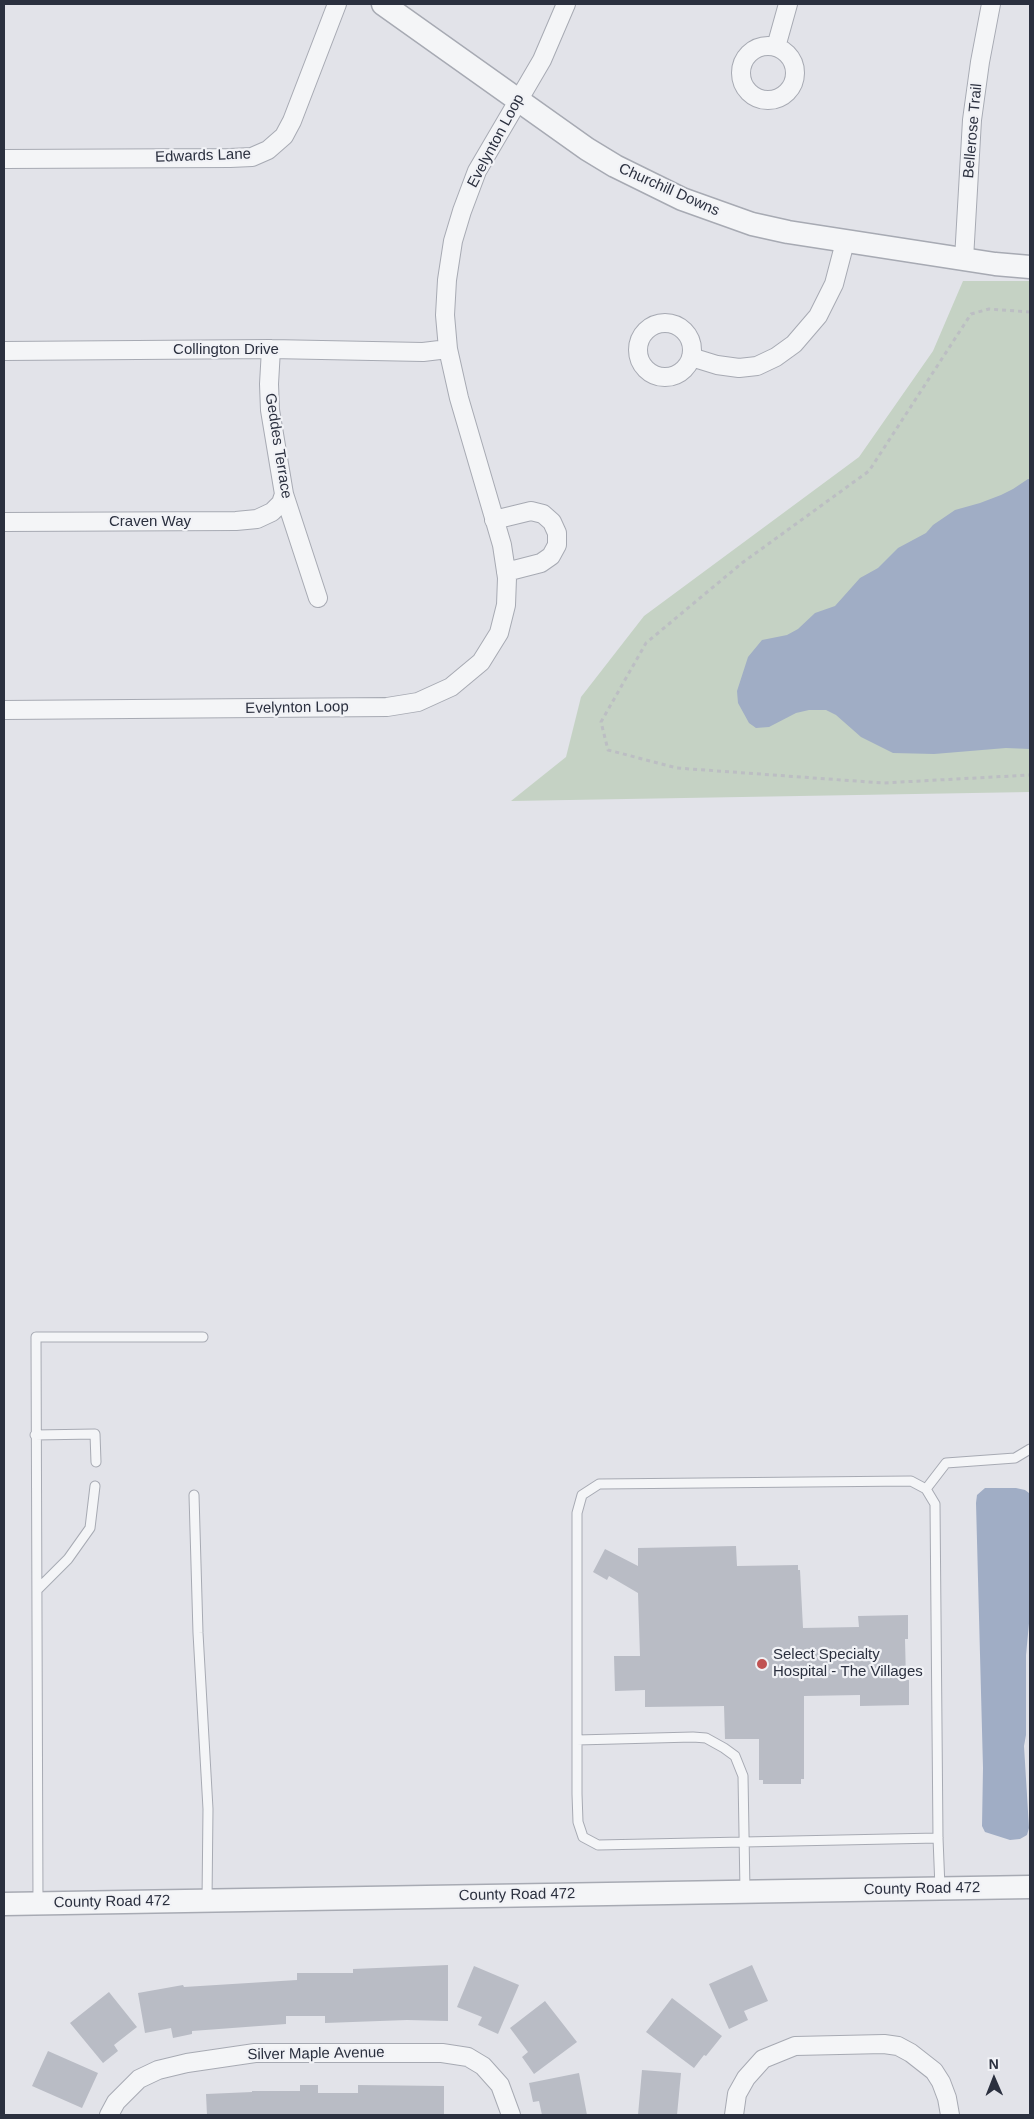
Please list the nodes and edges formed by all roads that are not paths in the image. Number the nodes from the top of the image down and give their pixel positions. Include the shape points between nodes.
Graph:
1 (337, 4) edge
2 (383, 4) edge
3 (566, 4) edge
4 (788, 4) edge
5 (992, 4) edge
6 (776, 46) dead end
7 (517, 100) junction
8 (4, 159) edge
9 (845, 242) junction
10 (964, 259) junction
11 (1030, 267) edge
12 (271, 349) junction
13 (448, 349) junction
14 (4, 352) edge
15 (691, 357) dead end
16 (284, 494) junction
17 (494, 520) junction
18 (4, 522) edge
19 (506, 572) junction
20 (318, 598) dead end
21 (4, 710) edge
22 (204, 1337) dead end
23 (35, 1435) junction
24 (1030, 1449) edge
25 (96, 1462) dead end
26 (95, 1486) dead end
27 (926, 1489) junction
28 (194, 1495) dead end
29 (37, 1590) junction
30 (577, 1740) junction
31 (938, 1838) junction
32 (744, 1843) junction
33 (1030, 1887) edge
34 (940, 1888) junction
35 (745, 1892) junction
36 (206, 1900) junction
37 (38, 1903) junction
38 (4, 1904) edge
39 (109, 2115) edge
40 (511, 2115) edge
41 (734, 2115) edge
42 (950, 2115) edge

1 - 8 street, Edwards Lane via 292,121 284,136 268,150 252,157 230,158
2 - 7 street, Churchill Downs
3 - 7 street, Evelynton Loop via 542,60
4 - 6 street
5 - 10 street, Bellerose Trail via 972,120
7 - 9 street, Churchill Downs via 615,166 682,199 752,224
7 - 13 street, Evelynton Loop via 477,172 453,241 447,280
9 - 10 street, Churchill Downs
9 - 15 street via 834,284 818,316 794,344 757,366 717,365
10 - 11 street, Churchill Downs
12 - 13 street, Collington Drive via 423,352
12 - 14 street, Collington Drive
12 - 16 street, Geddes Terrace via 270,410
13 - 17 street, Evelynton Loop
16 - 18 street, Craven Way via 272,512 257,519 236,522
16 - 20 street, Geddes Terrace
17 - 19 street, Evelynton Loop
17 - 19 street via 531,511 552,522 557,533 557,545 551,556 541,563
19 - 21 street, Evelynton Loop via 506,605 499,633 480,662 451,687 418,702 387,707
22 - 23 lane via 36,1338
23 - 25 lane via 95,1434
23 - 29 lane
24 - 27 lane via 1015,1458 946,1463
26 - 29 lane via 90,1528 68,1559
27 - 30 lane via 911,1480 599,1484 582,1495 577,1512
27 - 31 lane via 935,1504
28 - 36 lane via 208,1810
29 - 37 lane
30 - 32 lane via 693,1737 706,1738 724,1748 735,1756 743,1776
30 - 32 lane via 578,1822 583,1837 598,1845
31 - 32 lane
31 - 34 lane
32 - 35 lane
33 - 34 street, County Road 472
34 - 35 street, County Road 472
35 - 36 street, County Road 472
36 - 37 street, County Road 472
37 - 38 street, County Road 472
39 - 40 street, Silver Maple Avenue via 130,2087 158,2070 220,2057 355,2053 442,2053 468,2057 494,2077 505,2095
41 - 42 street via 737,2094 746,2078 763,2060 795,2046 884,2044 898,2046 934,2071 947,2098

